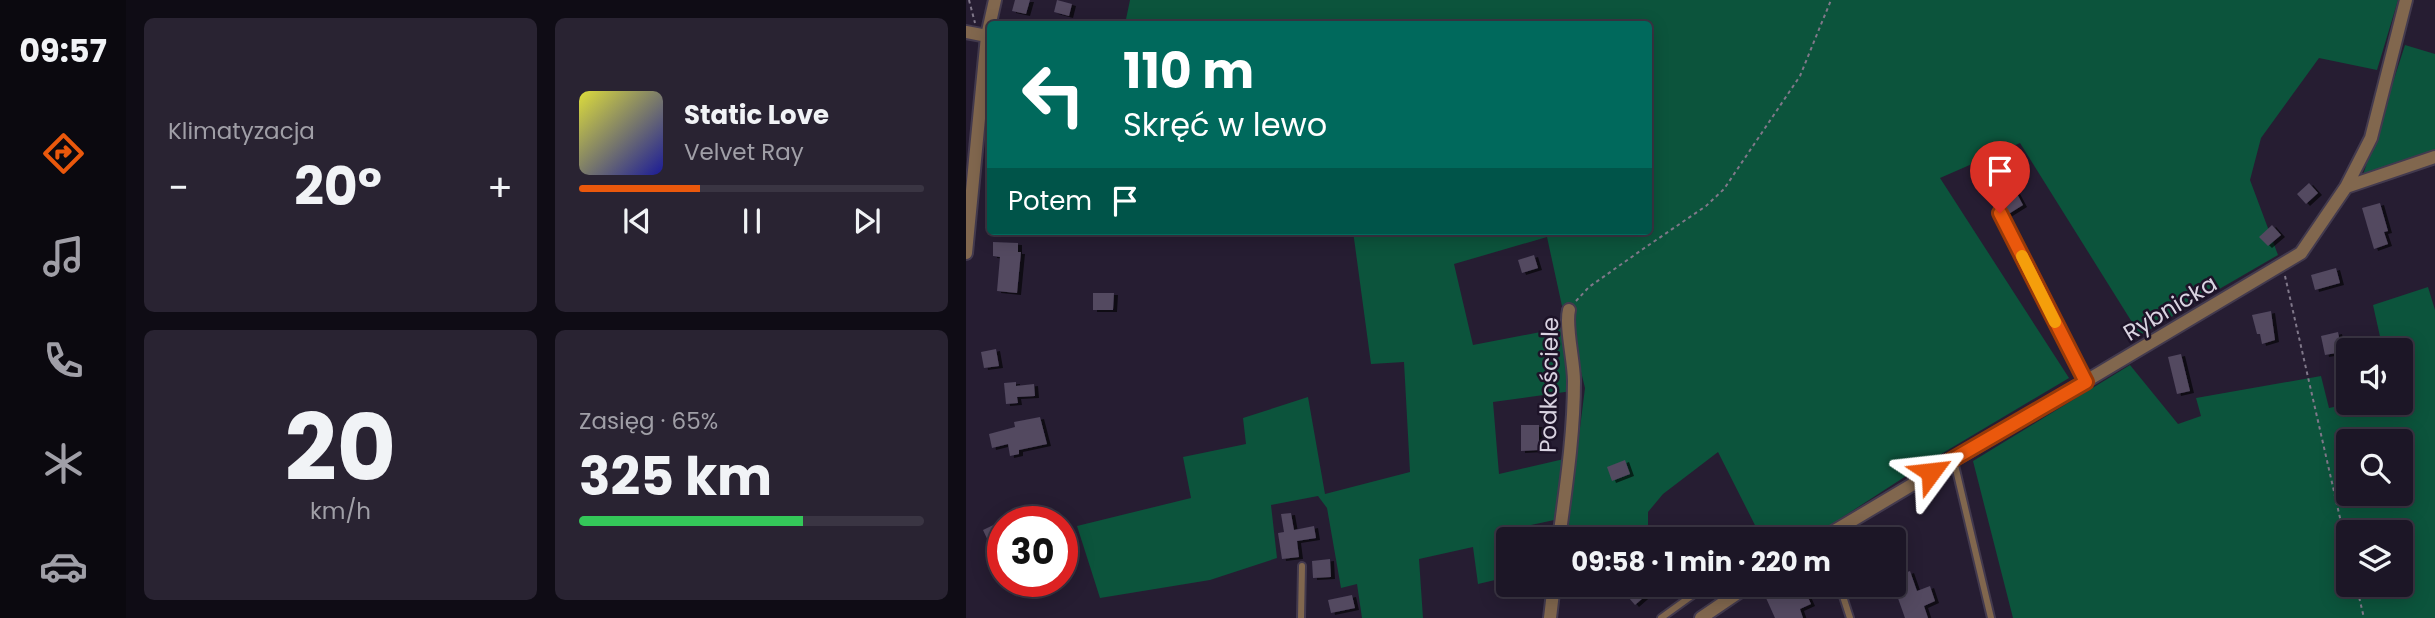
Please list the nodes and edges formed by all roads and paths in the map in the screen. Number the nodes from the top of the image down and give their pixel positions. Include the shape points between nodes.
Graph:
1 (969, 0) edge
2 (995, 0) edge
3 (1831, 0) edge
4 (2406, 0) edge
5 (977, 34) edge
6 (2435, 157) edge
7 (2346, 187) junction
8 (2000, 213) dead end
9 (967, 229) edge
10 (966, 253) edge
11 (2282, 264) junction
12 (1569, 310) joint
13 (2086, 382) junction
14 (1954, 459) junction
15 (2340, 520) edge
16 (1561, 527) edge
17 (1841, 527) edge
18 (1302, 566) dead end
19 (1552, 597) edge
20 (1689, 597) edge
21 (1732, 597) edge
22 (1843, 597) edge
23 (2359, 597) edge
24 (1301, 618) edge
25 (1550, 618) edge
26 (1661, 618) edge
27 (1701, 618) edge
28 (1850, 618) edge
29 (1991, 618) edge
30 (2364, 618) edge

1 - 5 path
2 - 5 street
3 - 12 path, Podkościele via 1800,76 1724,189 1590,287
4 - 7 street, Rybnicka via 2371,138
5 - 9 street
6 - 7 street
7 - 11 street, Rybnicka via 2301,253
8 - 13 lane
9 - 10 street
11 - 13 street, Rybnicka
11 - 15 path
12 - 16 street, Podkościele via 1573,434
13 - 14 street, Rybnicka
14 - 17 street, Rybnicka
14 - 29 lane
18 - 24 lane
19 - 25 street
20 - 26 lane
21 - 27 street
22 - 28 lane
23 - 30 path

